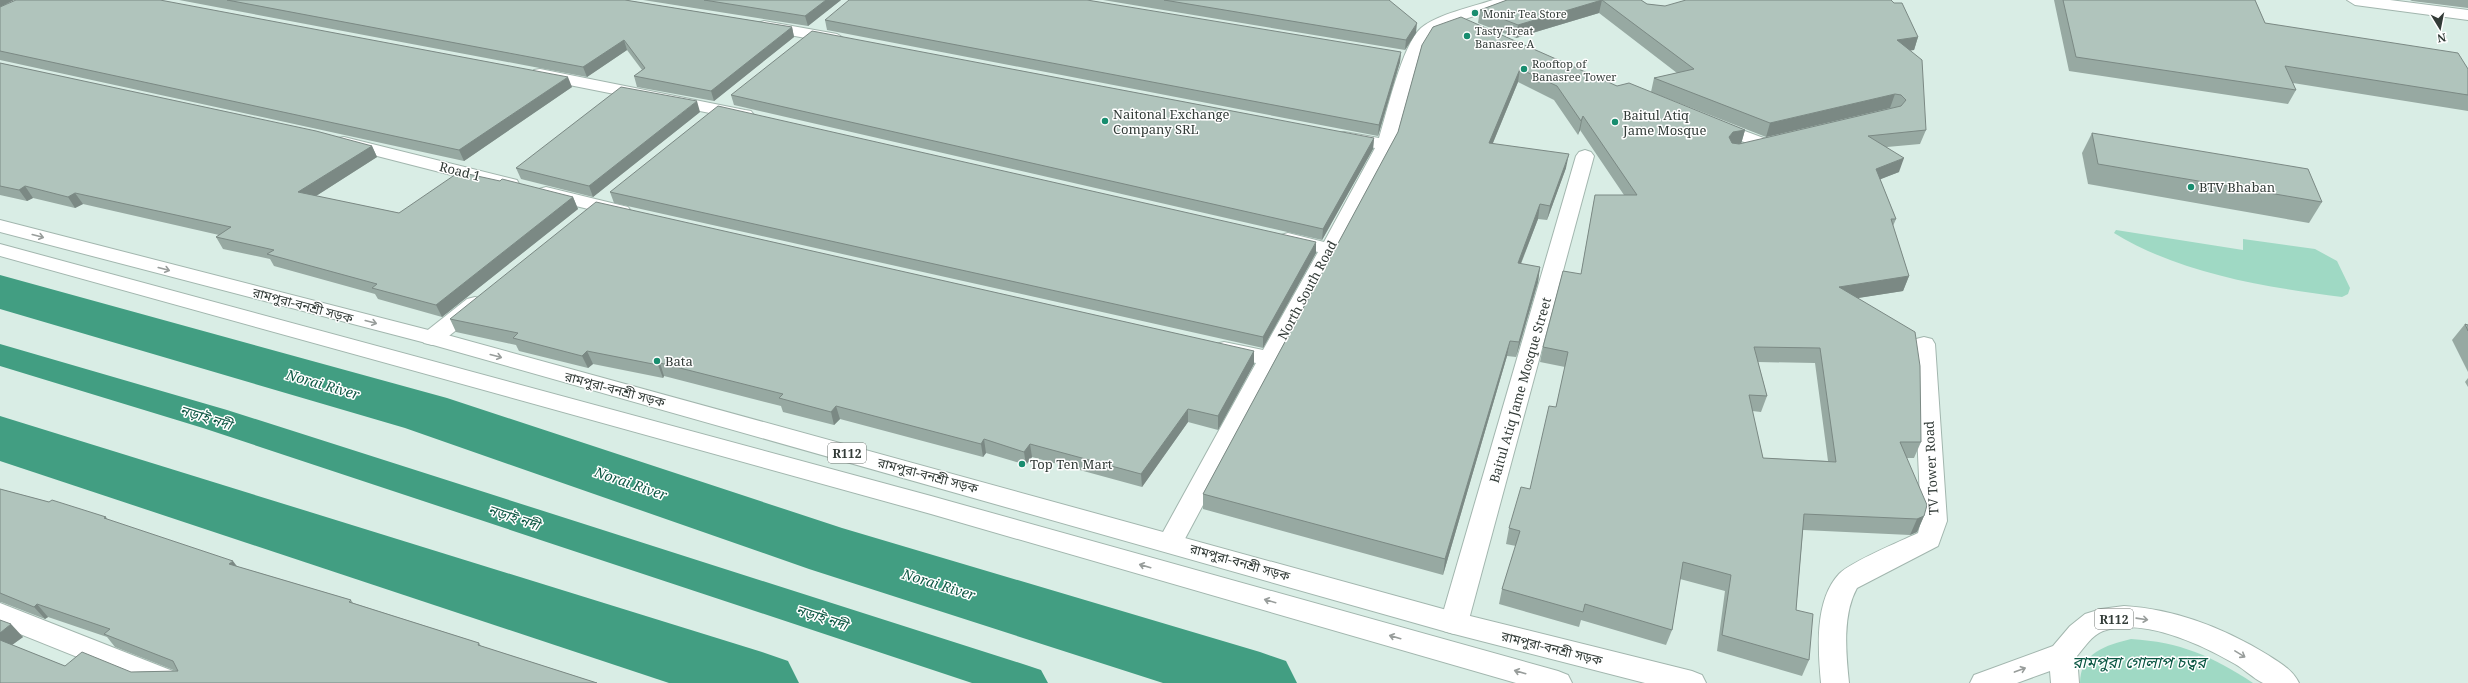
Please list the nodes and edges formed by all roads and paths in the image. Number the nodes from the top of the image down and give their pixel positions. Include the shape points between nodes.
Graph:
1 (1508, 0) edge
2 (2355, 0) edge
3 (2468, 15) edge
4 (1450, 19) junction
5 (830, 20) edge
6 (751, 24) edge
7 (1471, 28) edge
8 (812, 34) junction
9 (850, 42) edge
10 (793, 49) edge
11 (524, 71) edge
12 (738, 94) edge
13 (720, 109) junction
14 (759, 118) edge
15 (1700, 119) edge
16 (702, 123) edge
17 (1331, 134) edge
18 (324, 136) edge
19 (1386, 145) junction
20 (1735, 152) edge
21 (1585, 156) dead end
22 (615, 191) edge
23 (596, 206) junction
24 (642, 216) edge
25 (578, 220) edge
26 (0, 226) edge
27 (1275, 237) edge
28 (1329, 249) junction
29 (0, 250) edge
30 (486, 295) edge
31 (432, 338) junction
32 (1924, 344) dead end
33 (1208, 345) edge
34 (1270, 359) junction
35 (1170, 543) junction
36 (0, 614) edge
37 (1454, 623) junction
38 (2063, 654) junction
39 (153, 680) edge
40 (1558, 683) edge
41 (1692, 683) edge
42 (1835, 683) edge
43 (1984, 683) edge
44 (2065, 683) edge
45 (2285, 683) edge

1 - 4 street
2 - 3 street
4 - 7 street
4 - 19 street, North South Road via 1422,27 1403,56
5 - 8 street
6 - 8 street
8 - 9 street
8 - 10 street
11 - 13 street
12 - 13 street
13 - 14 street
13 - 16 street
15 - 20 street via 1770,143
17 - 19 street
18 - 23 street, Road 1
19 - 28 street, North South Road
21 - 37 street, Baitul Atiq Jame Mosque Street
22 - 23 street
23 - 24 street, Road 1
23 - 25 street
26 -> 31 street, রামপুরা-বনশ্রী সড়ক / R112
27 - 28 street
28 - 34 street, North South Road
40 -> 29 street, রামপুরা-বনশ্রী সড়ক / R112 via 931,505
30 - 31 street
31 -> 35 street, রামপুরা-বনশ্রী সড়ক / R112
32 - 42 street, TV Tower Road via 1934,521 1929,538 1848,580 1840,598 1832,635
33 - 34 street
34 - 35 street, North South Road
35 - 37 street, রামপুরা-বনশ্রী সড়ক / R112
36 - 39 street
37 - 41 street, রামপুরা-বনশ্রী সড়ক / R112
43 -> 38 street
38 - 44 street
38 -> 45 street, R112 via 2088,626 2101,620 2139,617 2206,636 2266,669

